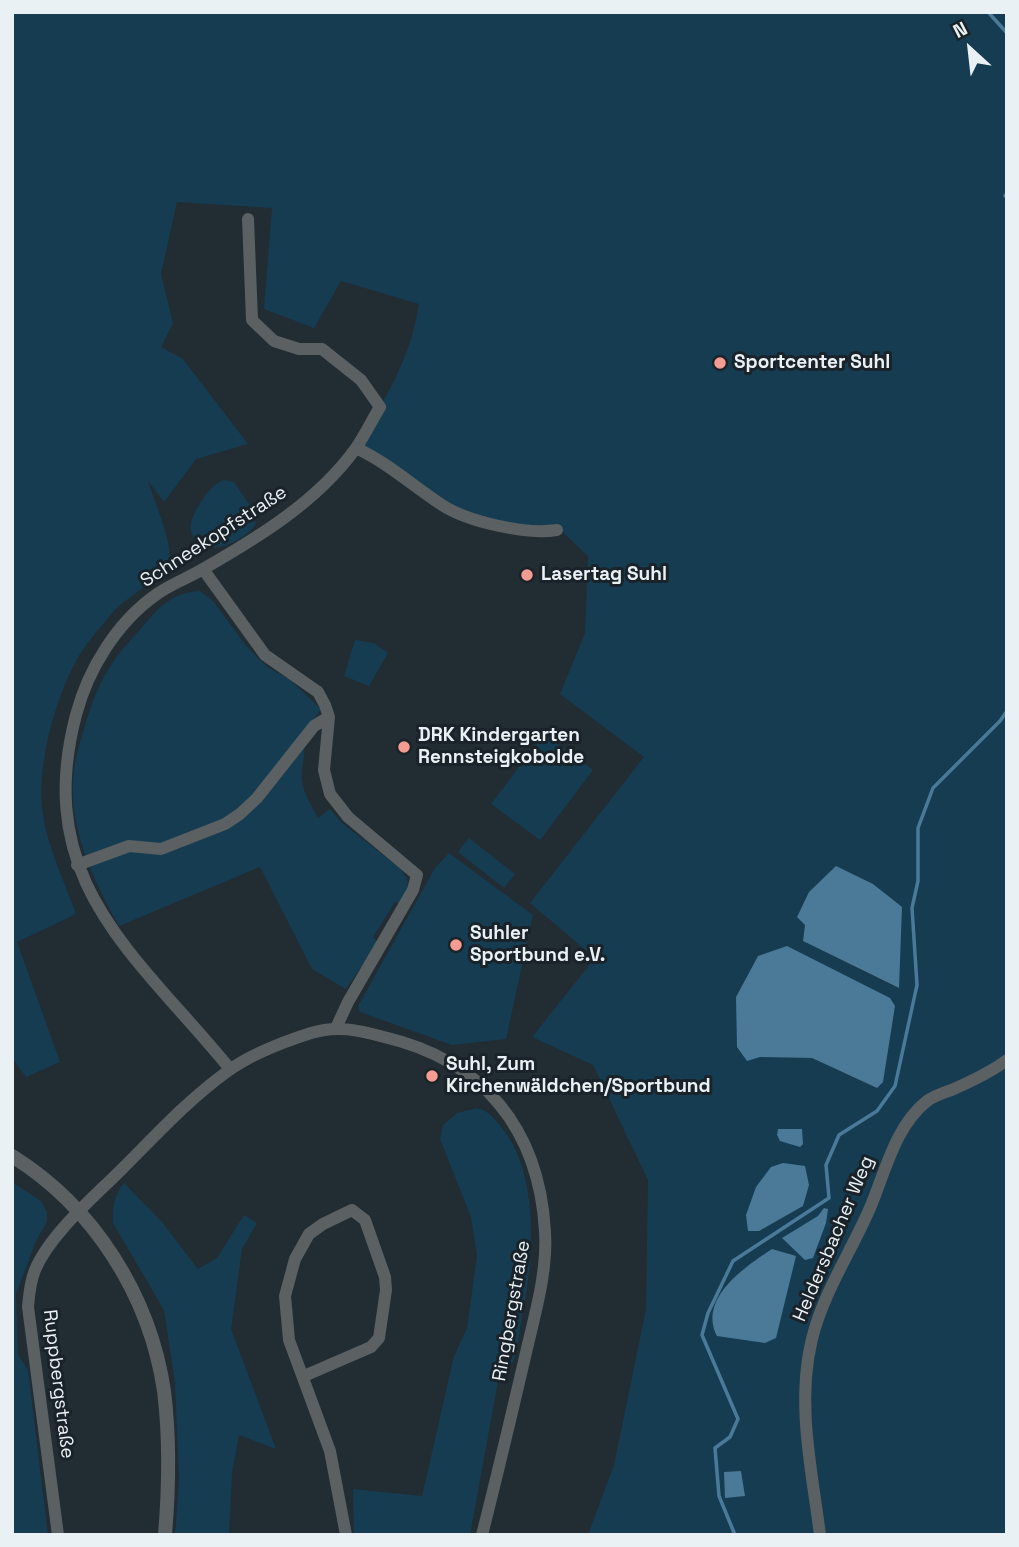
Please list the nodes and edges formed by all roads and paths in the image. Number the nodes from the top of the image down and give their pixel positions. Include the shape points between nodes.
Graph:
1 (248, 219) dead end
2 (356, 448) junction
3 (557, 530) dead end
4 (203, 569) junction
5 (329, 718) junction
6 (76, 865) junction
7 (337, 1028) junction
8 (1007, 1059) edge
9 (230, 1069) junction
10 (12, 1156) edge
11 (80, 1212) junction
12 (303, 1376) junction
13 (58, 1535) edge
14 (165, 1535) edge
15 (346, 1535) edge
16 (482, 1535) edge
17 (820, 1535) edge

1 - 2 street, Schneekopfstraße via 252,320 274,341 299,349 322,349 361,380 380,407
2 - 3 street via 467,517 516,528
2 - 4 street, Schneekopfstraße via 294,511
4 - 5 street via 265,655 318,692
4 - 6 street, Schneekopfstraße via 139,609 94,667 80,698 64,789
5 - 6 street via 314,726 257,798 225,824 160,849 129,846
5 - 7 street via 324,770 330,793 348,817 418,875
6 - 9 street, Schneekopfstraße via 120,940
7 - 9 street, Ringbergstraße via 309,1034
7 - 16 street, Ringbergstraße via 415,1045 463,1070 505,1109 532,1159 546,1232 544,1264
8 - 17 street, Heldersbacher Weg via 991,1072 928,1101 912,1116 827,1297 812,1339 805,1396
9 - 11 street, Ringbergstraße via 188,1103
10 - 11 street via 42,1176
11 - 13 street, Ruppbergstraße via 45,1251 34,1271 28,1307
11 - 14 street via 127,1278 155,1350 168,1442
12 - 12 street via 371,1347 379,1338 385,1277 365,1220 352,1210 309,1234 289,1275 285,1316
12 - 15 street via 330,1451

